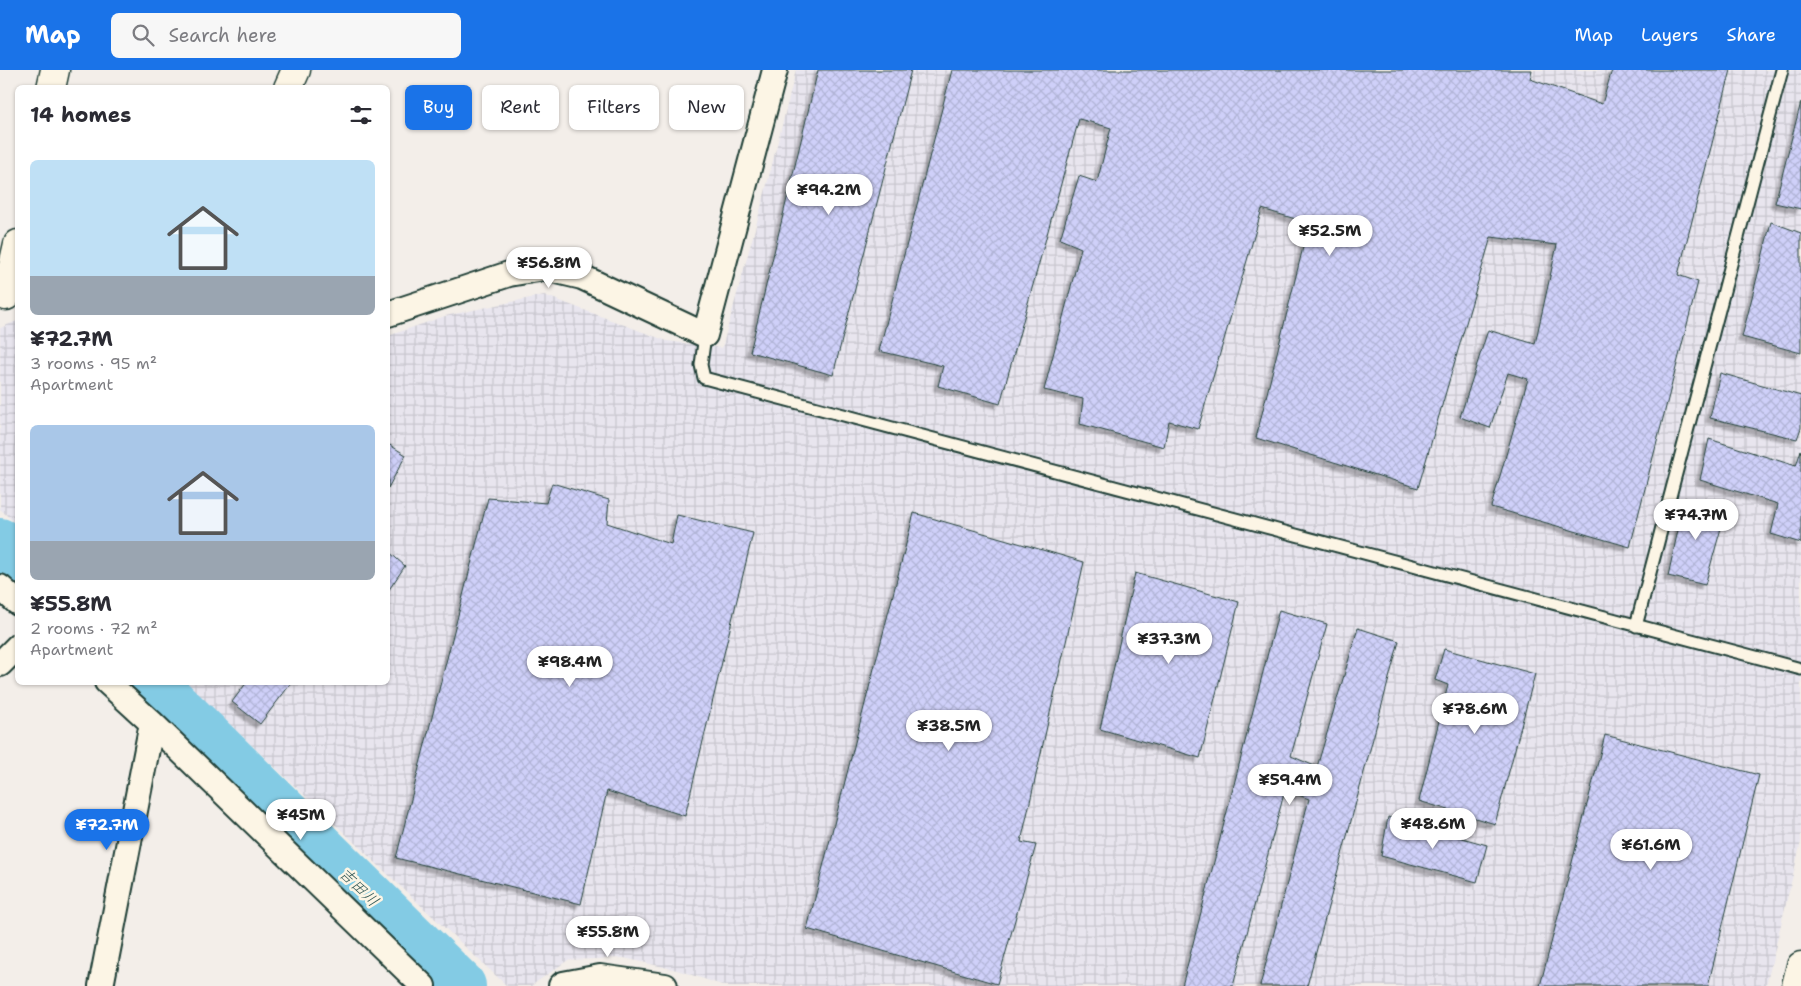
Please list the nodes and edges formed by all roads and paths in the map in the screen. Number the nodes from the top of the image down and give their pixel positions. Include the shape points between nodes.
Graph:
1 (54, 70) edge
2 (296, 70) edge
3 (775, 70) edge
4 (1782, 70) edge
5 (52, 85) edge
6 (289, 85) edge
7 (15, 259) edge
8 (8, 295) edge
9 (390, 313) edge
10 (705, 335) junction
11 (0, 588) edge
12 (15, 600) edge
13 (1636, 626) junction
14 (15, 649) edge
15 (0, 664) edge
16 (1801, 669) edge
17 (110, 685) edge
18 (152, 723) junction
19 (1801, 966) edge
20 (101, 986) edge
21 (423, 986) edge
22 (561, 986) edge
23 (664, 986) edge
24 (1796, 986) edge

1 - 5 main road
2 - 6 main road
3 - 10 street
4 - 13 lane
7 - 8 main road
9 - 10 street via 509,274 544,268 582,277
10 - 13 lane via 701,365 704,378
11 - 12 street
13 - 16 lane
14 - 15 street
17 - 18 street
18 - 20 street
18 - 21 street
19 - 24 main road
22 - 23 street via 600,976

